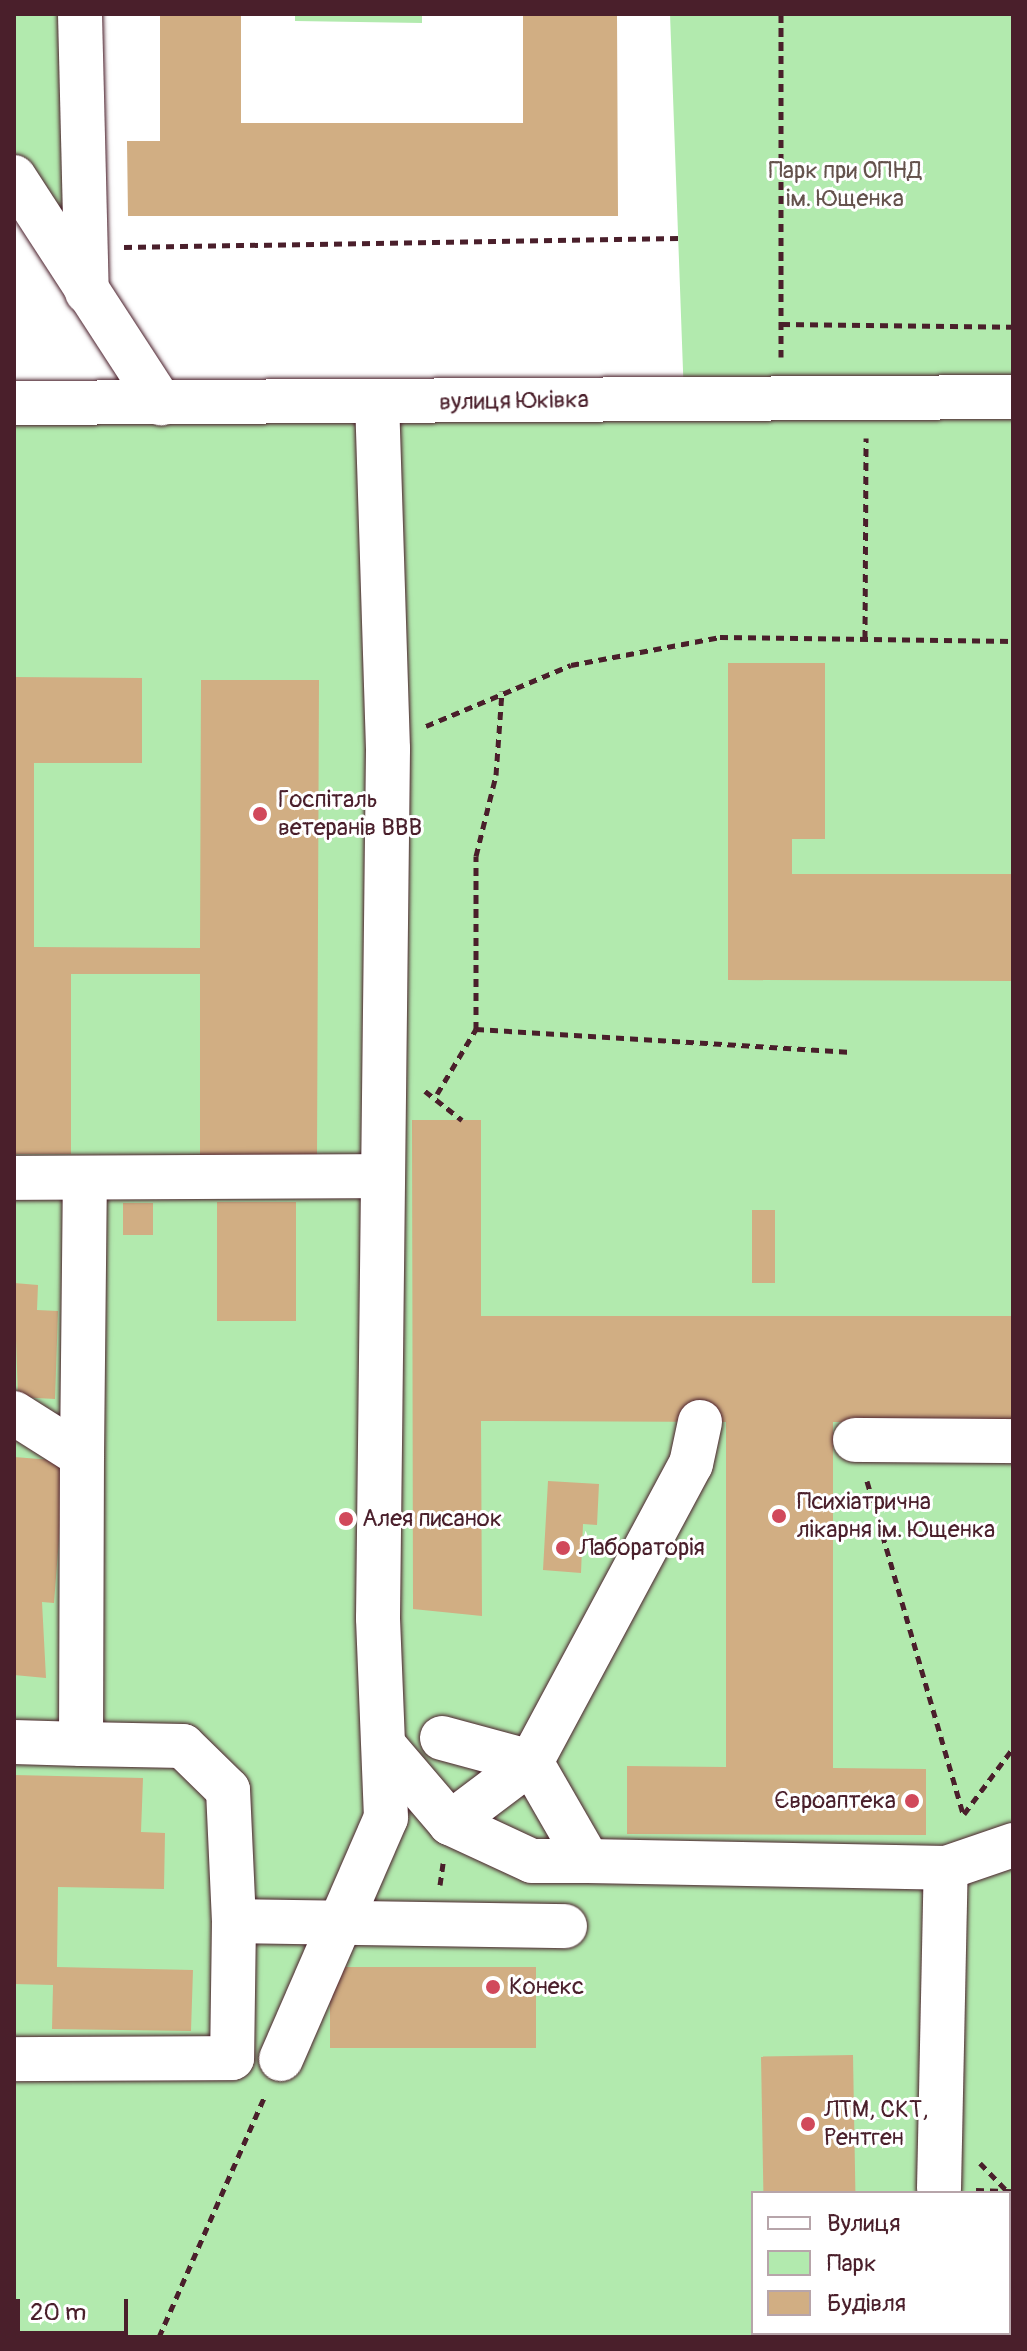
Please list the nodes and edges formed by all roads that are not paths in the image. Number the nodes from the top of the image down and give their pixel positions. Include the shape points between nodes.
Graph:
1 (80, 14) edge
2 (14, 177) edge
3 (87, 292) junction
4 (1013, 397) edge
5 (14, 403) edge
6 (161, 403) junction
7 (377, 404) junction
8 (380, 1176) junction
9 (14, 1178) edge
10 (85, 1179) junction
11 (14, 1413) edge
12 (700, 1422) dead end
13 (855, 1440) road end
14 (1013, 1441) edge
15 (82, 1456) junction
16 (442, 1738) dead end
17 (14, 1742) edge
18 (81, 1744) junction
19 (386, 1748) junction
20 (531, 1762) junction
21 (450, 1823) junction
22 (1013, 1845) edge
23 (588, 1861) junction
24 (946, 1868) junction
25 (342, 1919) junction
26 (234, 1921) junction
27 (565, 1926) dead end
28 (14, 2059) edge
29 (281, 2059) road end
30 (939, 2189) dead end

1 - 3 street
2 - 3 street
3 - 6 street
4 - 7 street, вулиця Юківка
5 - 6 street, вулиця Юківка
6 - 7 street, вулиця Юківка
7 - 8 street via 388,749
8 - 10 street
8 - 19 street via 378,1618
9 - 10 street
10 - 15 street
11 - 15 street
12 - 20 street via 691,1464
13 - 14 street
15 - 18 street
16 - 20 street
17 - 18 street
18 - 26 street via 183,1746 228,1790
19 - 21 street
19 - 25 street via 386,1818
20 - 21 street
20 - 23 street
21 - 23 street via 532,1861
22 - 24 street
23 - 24 street
24 - 30 street
25 - 26 street
25 - 27 street
25 - 29 street
26 - 28 street via 232,2058

